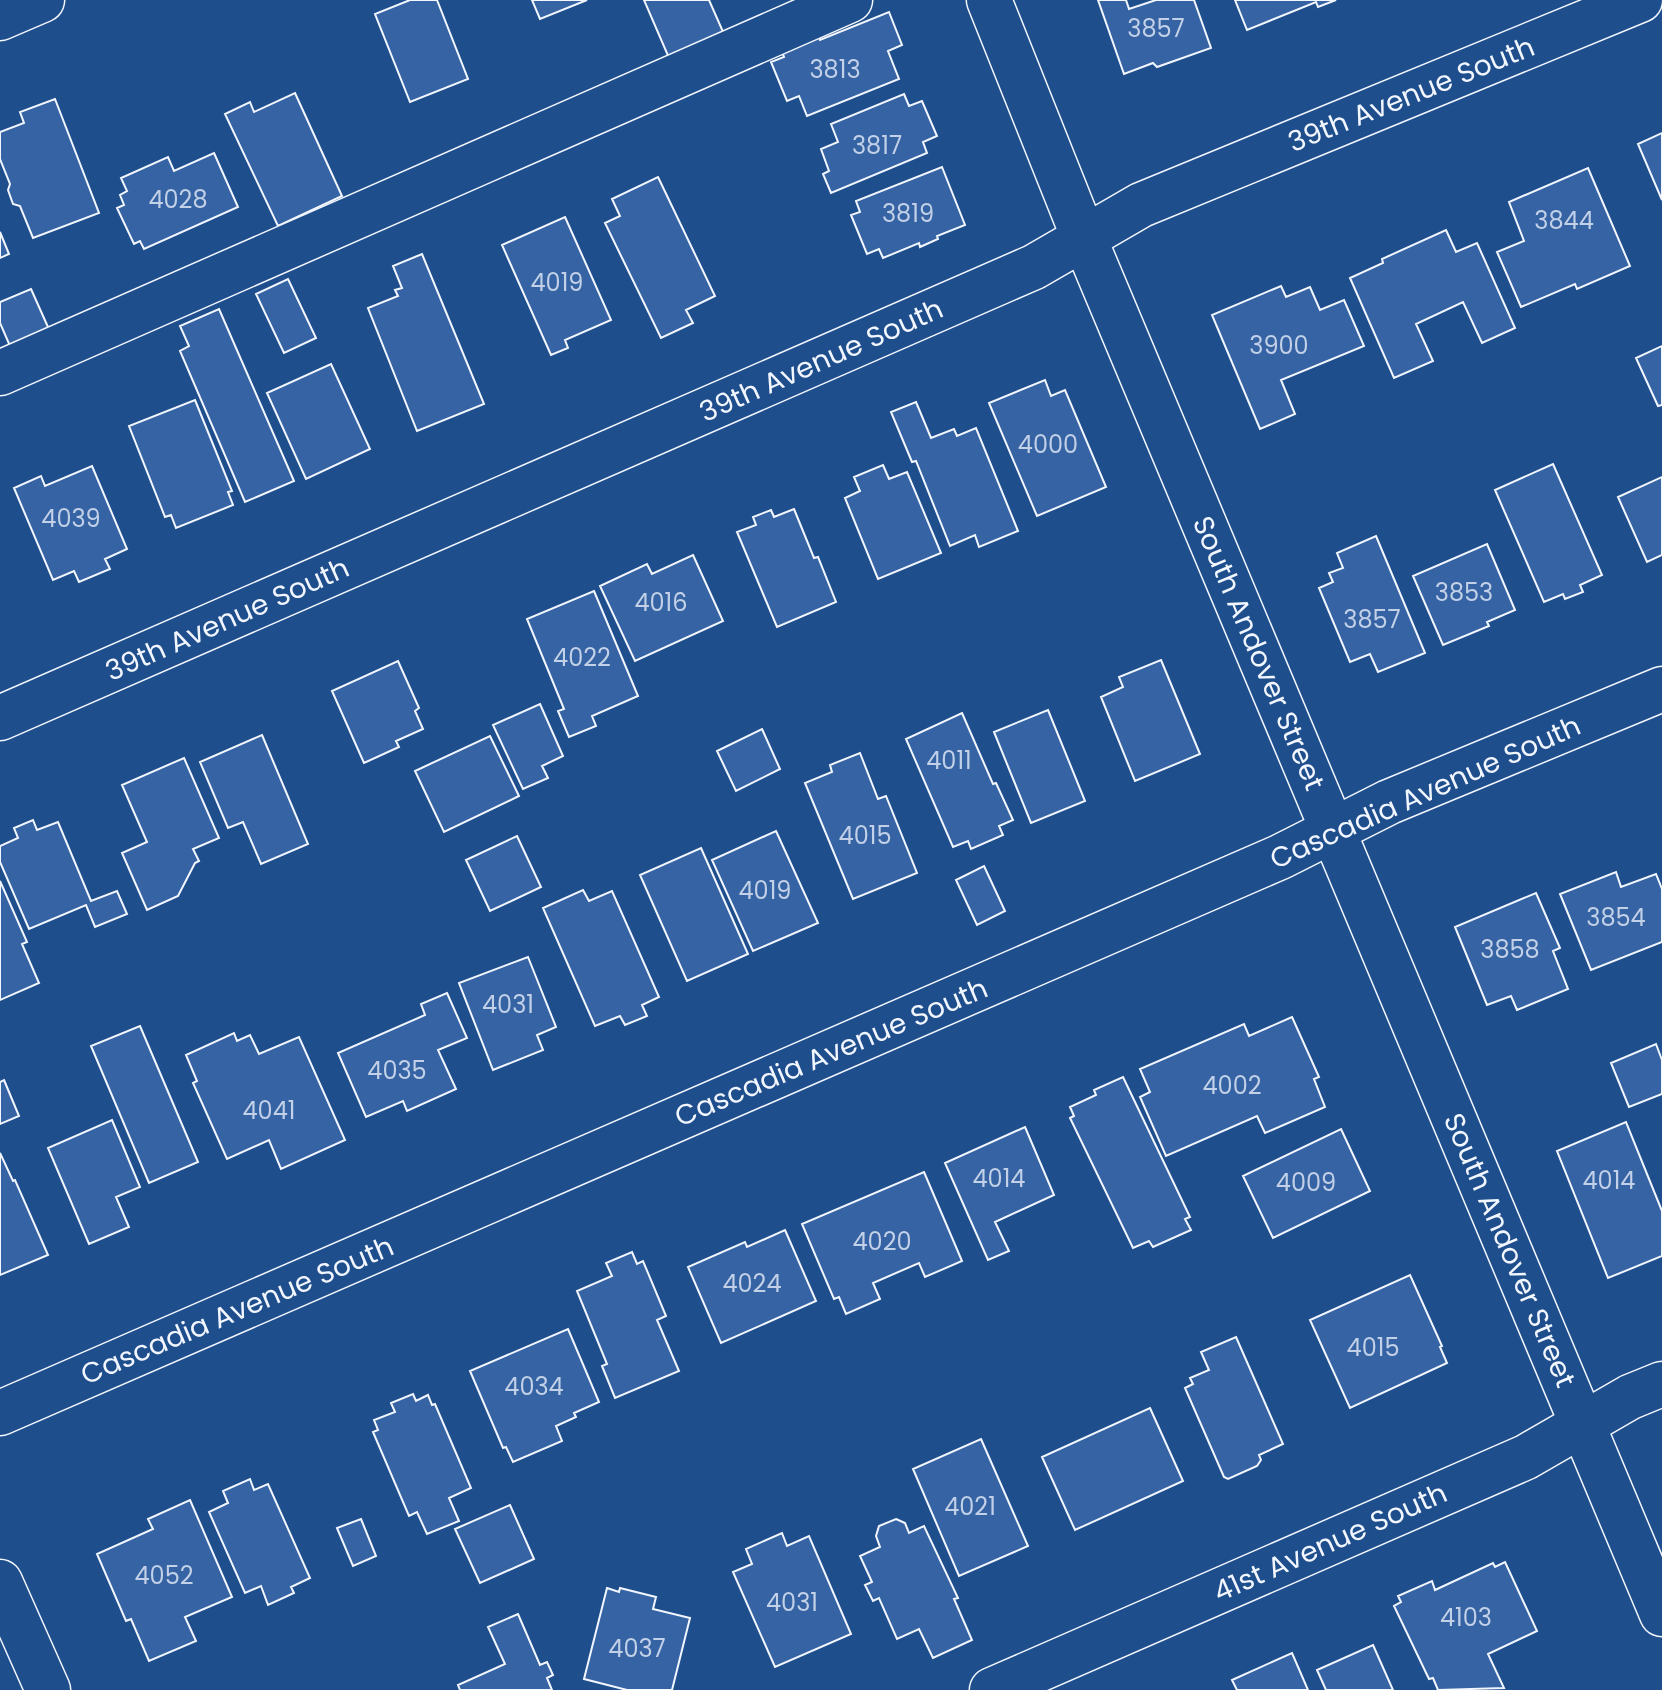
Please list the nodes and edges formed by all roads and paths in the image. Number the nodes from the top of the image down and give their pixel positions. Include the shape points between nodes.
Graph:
1 (42, 0) edge
2 (850, 0) edge
3 (989, 0) edge
4 (1640, 0) edge
5 (0, 18) edge
6 (1084, 238) junction
7 (0, 373) edge
8 (1662, 689) edge
9 (0, 718) edge
10 (1333, 830) junction
11 (1662, 1384) edge
12 (0, 1413) edge
13 (1584, 1424) junction
14 (0, 1582) edge
15 (1662, 1614) edge
16 (48, 1690) edge
17 (992, 1690) edge

1 - 5 street
2 - 7 street
3 - 6 street, South Andover Street
4 - 6 street, 39th Avenue South via 1141,205
6 - 9 street, 39th Avenue South via 1034,267
6 - 10 street, South Andover Street
8 - 10 street, Cascadia Avenue South
10 - 12 street, Cascadia Avenue South
10 - 13 street, South Andover Street
11 - 13 street, 41st Avenue South
13 - 15 street, South Andover Street
13 - 17 street, 41st Avenue South via 1526,1457
14 - 16 street

